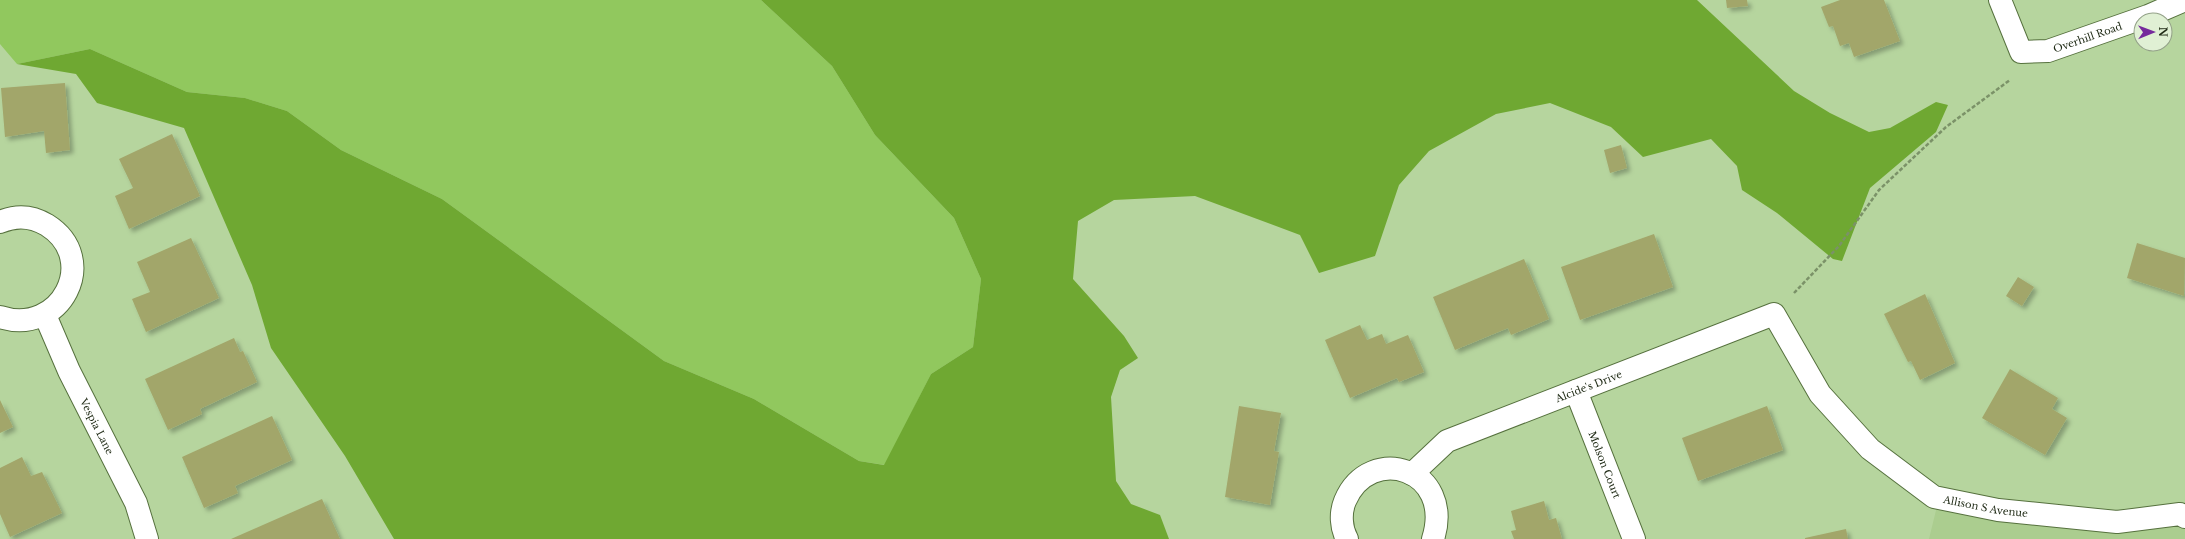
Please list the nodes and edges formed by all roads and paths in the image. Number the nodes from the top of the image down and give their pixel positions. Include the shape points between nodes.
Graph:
1 (2000, 0) edge
2 (2185, 0) edge
3 (2027, 51) junction
4 (0, 222) edge
5 (1774, 314) junction
6 (45, 315) junction
7 (0, 317) edge
8 (1576, 391) junction
9 (1412, 474) junction
10 (2185, 517) edge
11 (148, 539) edge
12 (1347, 539) edge
13 (1433, 539) edge
14 (1634, 539) edge

1 - 3 street
2 - 3 street, Overhill Road via 2148,16 2048,51
3 - 5 path via 2023,70 1946,127 1879,190 1838,246
4 - 6 street via 8,218 24,217 40,220 64,241 71,256 72,272 68,289 59,304
5 - 8 street, Alcide's Drive
5 - 10 street, Allison S Avenue via 1820,394 1870,449 1934,497 1998,510 2117,522 2180,514
6 - 7 street via 29,321 12,321
6 - 11 street, Vespia Lane via 69,371 136,503
8 - 9 street, Alcide's Drive via 1447,441
8 - 14 street, Molson Court
9 - 12 street via 1398,469 1384,469 1370,473 1358,481 1349,492 1343,506 1341,520
9 - 13 street via 1424,482 1433,494 1438,524

